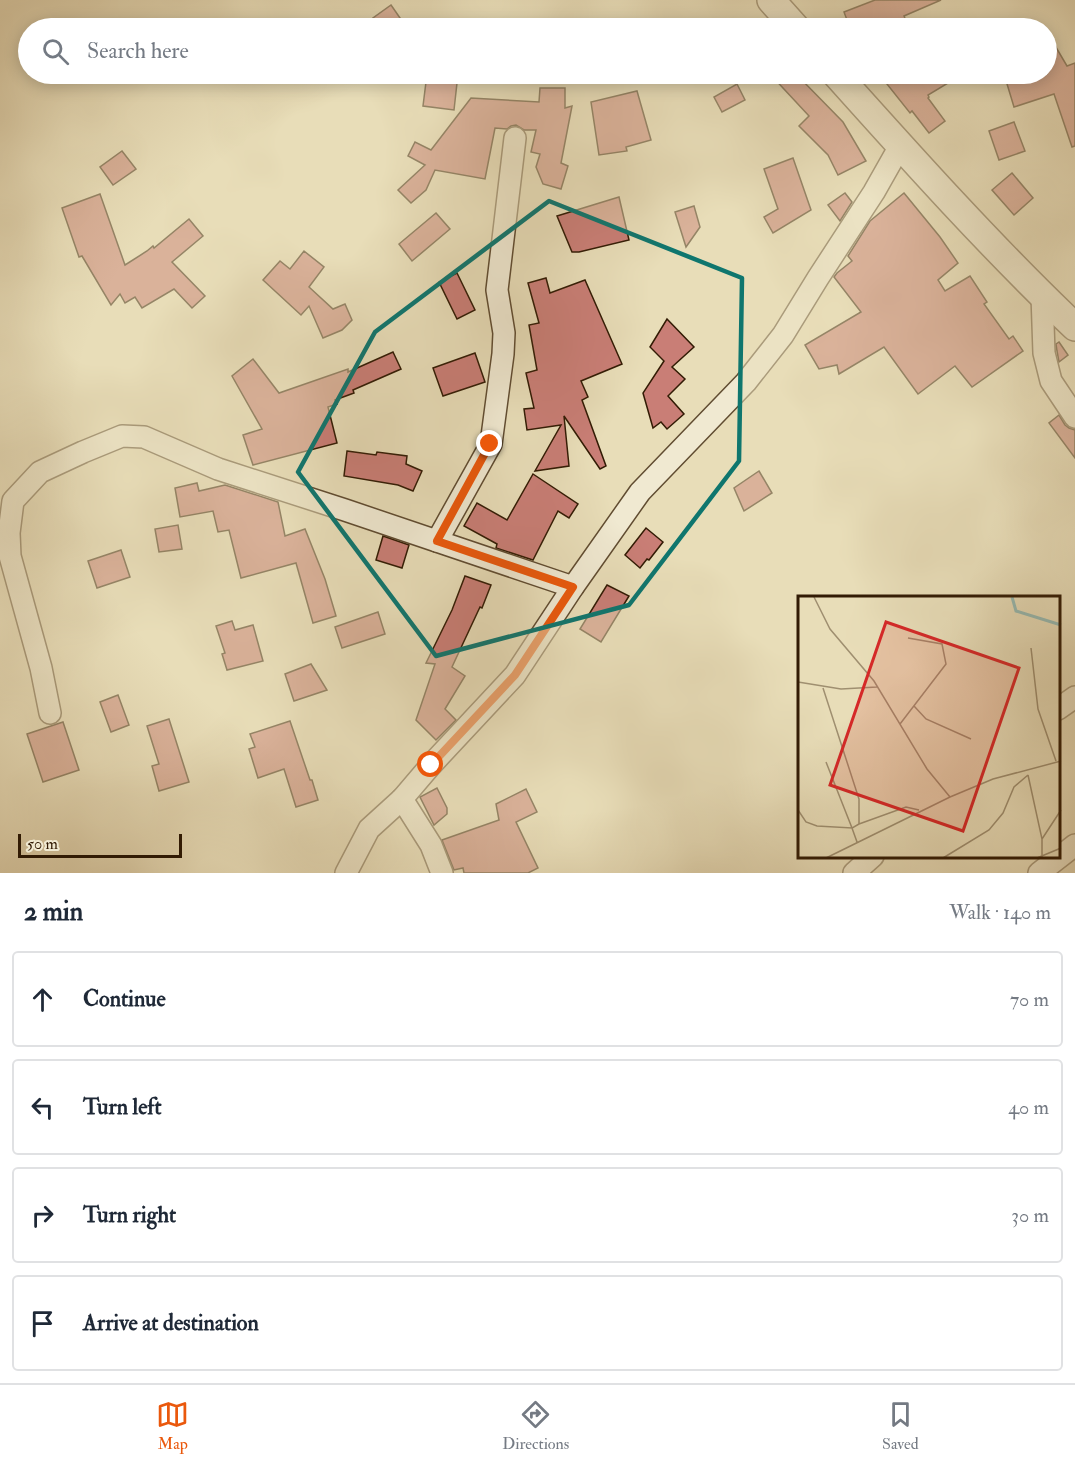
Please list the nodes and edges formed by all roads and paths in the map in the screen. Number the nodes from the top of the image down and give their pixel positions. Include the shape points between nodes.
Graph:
1 (771, 0) edge
2 (787, 18) edge
3 (845, 84) edge
4 (515, 138) dead end
5 (900, 146) junction
6 (1041, 295) junction
7 (1075, 327) edge
8 (1075, 417) edge
9 (437, 541) junction
10 (573, 587) junction
11 (1075, 697) edge
12 (1060, 709) edge
13 (50, 713) dead end
14 (402, 799) junction
15 (1075, 845) edge
16 (1060, 857) edge
17 (871, 858) edge
18 (1058, 858) edge
19 (346, 873) edge
20 (442, 873) edge
21 (854, 873) edge
22 (1039, 873) edge

1 - 2 street
3 - 5 street
4 - 9 street via 497,290 504,354 490,444
5 - 6 street
5 - 10 street via 783,335 746,382 640,492
6 - 7 street
6 - 8 street via 1044,353 1051,381
9 - 10 street
9 - 13 street via 218,469 144,437 122,436 83,452 40,472 13,501 10,556
10 - 14 street via 515,675
11 - 12 street
14 - 19 street via 369,829
14 - 20 street via 431,844
15 - 16 street
17 - 21 street
18 - 22 street

